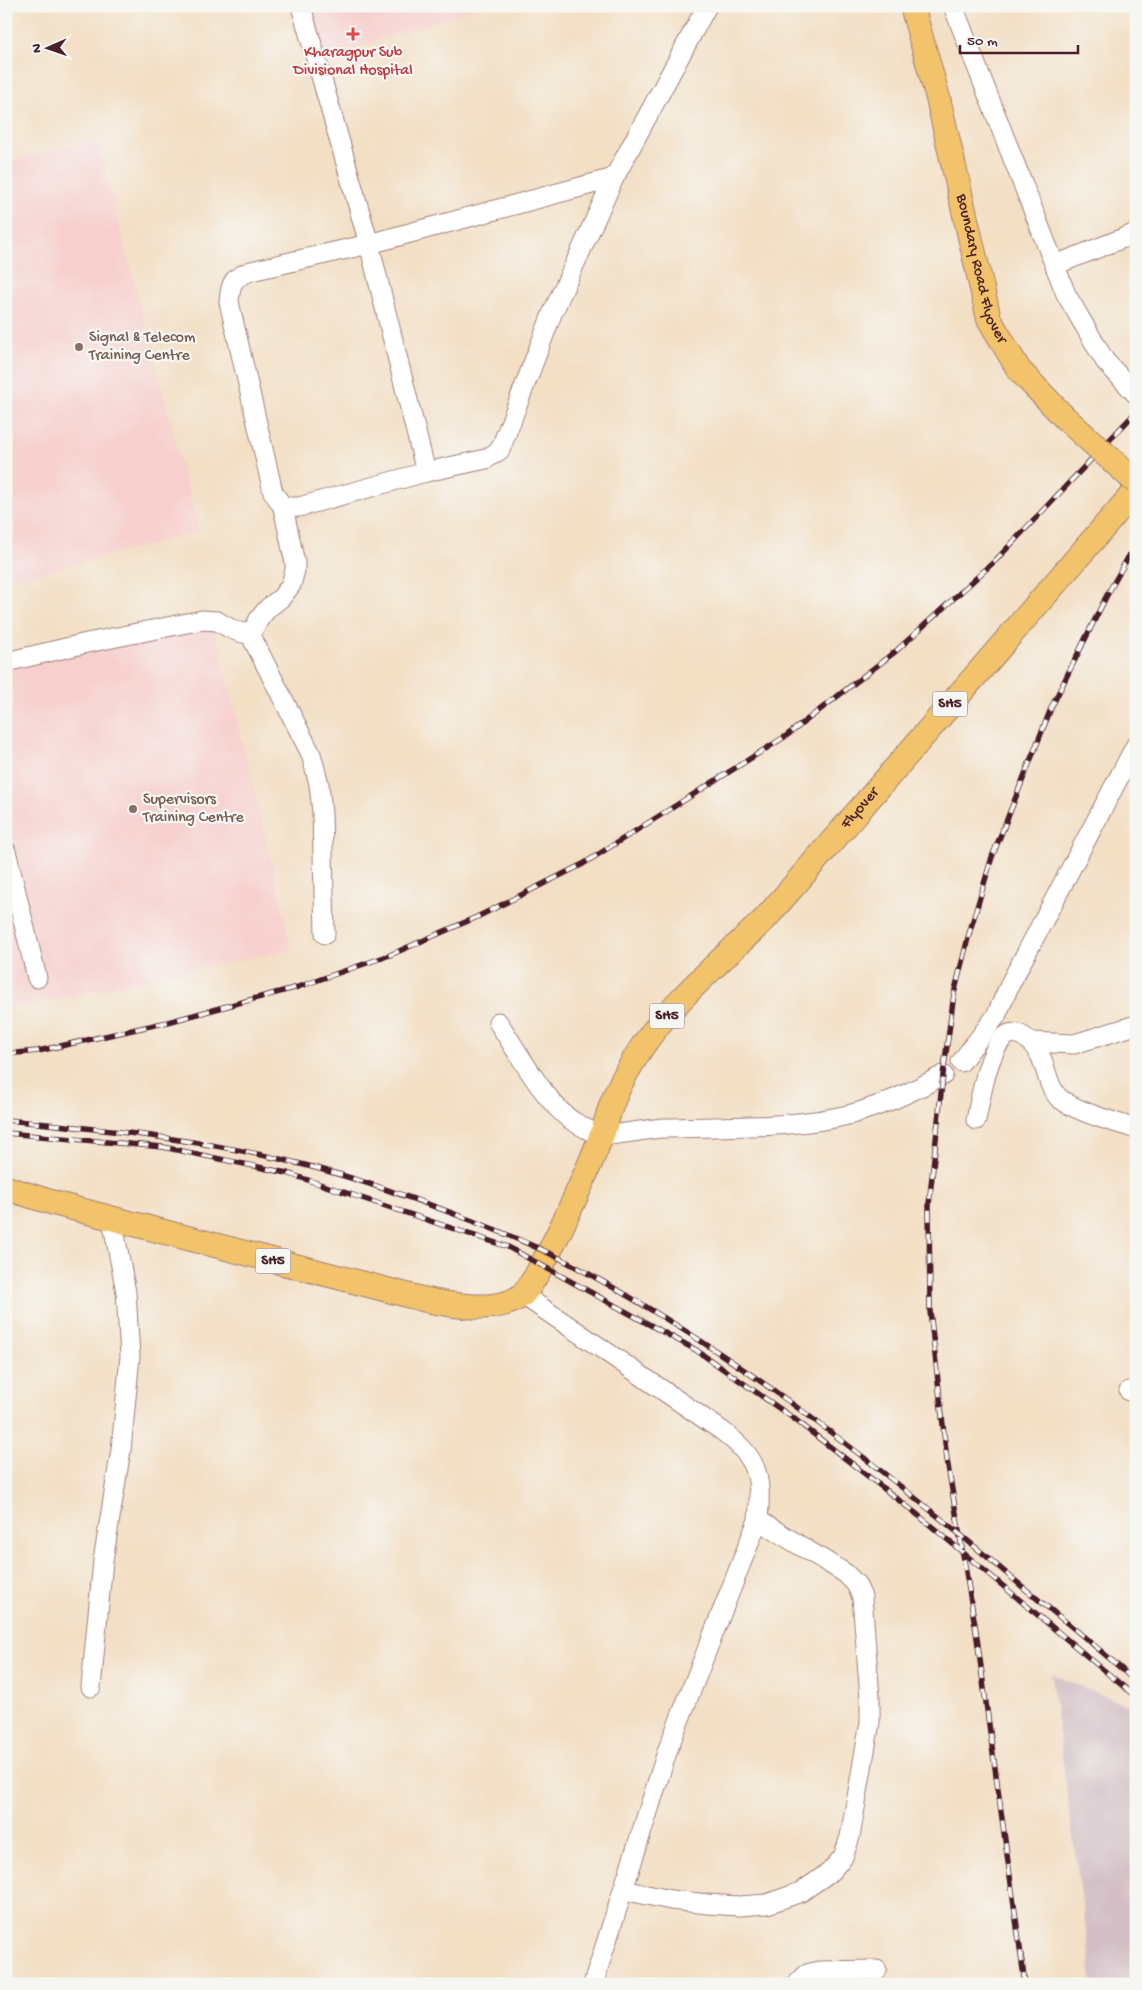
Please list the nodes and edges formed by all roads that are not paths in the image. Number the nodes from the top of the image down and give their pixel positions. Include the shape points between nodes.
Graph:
1 (301, 6) edge
2 (707, 6) edge
3 (912, 6) edge
4 (953, 6) edge
5 (614, 178) junction
6 (1136, 233) edge
7 (369, 244) junction
8 (1055, 265) junction
9 (1134, 390) edge
10 (426, 472) junction
11 (1136, 482) edge
12 (1136, 490) edge
13 (283, 507) junction
14 (249, 632) junction
15 (6, 662) edge
16 (1133, 754) edge
17 (6, 851) edge
18 (325, 934) dead end
19 (37, 978) dead end
20 (498, 1022) dead end
21 (1136, 1024) edge
22 (1030, 1042) junction
23 (961, 1062) dead end
24 (943, 1075) dead end
25 (976, 1120) dead end
26 (1136, 1129) edge
27 (602, 1135) junction
28 (6, 1188) edge
29 (112, 1219) junction
30 (523, 1294) junction
31 (758, 1520) junction
32 (91, 1687) dead end
33 (623, 1890) junction
34 (877, 1970) dead end
35 (593, 1984) edge
36 (797, 1984) edge

1 - 7 street
2 - 5 street
3 - 11 main road, Boundary Road Flyover, bridge via 938,98 990,319 1019,370 1065,418
4 - 8 street
5 - 7 street
5 - 10 street via 552,314 500,450 486,459
6 - 8 street
7 - 10 street
7 - 13 street via 251,271 238,276 231,284 229,302 272,492
8 - 9 street via 1066,294 1105,361
10 - 13 street via 299,507
12 - 27 main road, Flyover / SH5 via 765,919 659,1024 621,1084
13 - 14 street via 295,562 291,585
14 - 15 street via 231,629 217,620 202,620
14 - 18 street via 311,754 317,776 322,813
16 - 23 street via 996,1016
17 - 19 street
20 - 27 street via 564,1116
21 - 22 street via 1074,1044
22 - 25 street via 1015,1033 999,1044 986,1073
22 - 26 street via 1040,1056 1050,1086 1059,1097 1069,1105
24 - 27 street via 876,1106 826,1119 800,1123 660,1128
27 - 30 main road, SH5 via 557,1236
28 - 29 main road, SH5
29 - 30 main road, SH5 via 442,1303 491,1305 505,1303
29 - 32 street via 126,1292 130,1356 103,1561
30 - 31 street via 741,1446 753,1463 758,1480
31 - 33 street via 668,1749
31 - 33 street via 846,1573 862,1597 870,1722 850,1837 843,1856 830,1872 801,1892 767,1904 708,1904
33 - 35 street
34 - 36 street via 819,1971 807,1974

